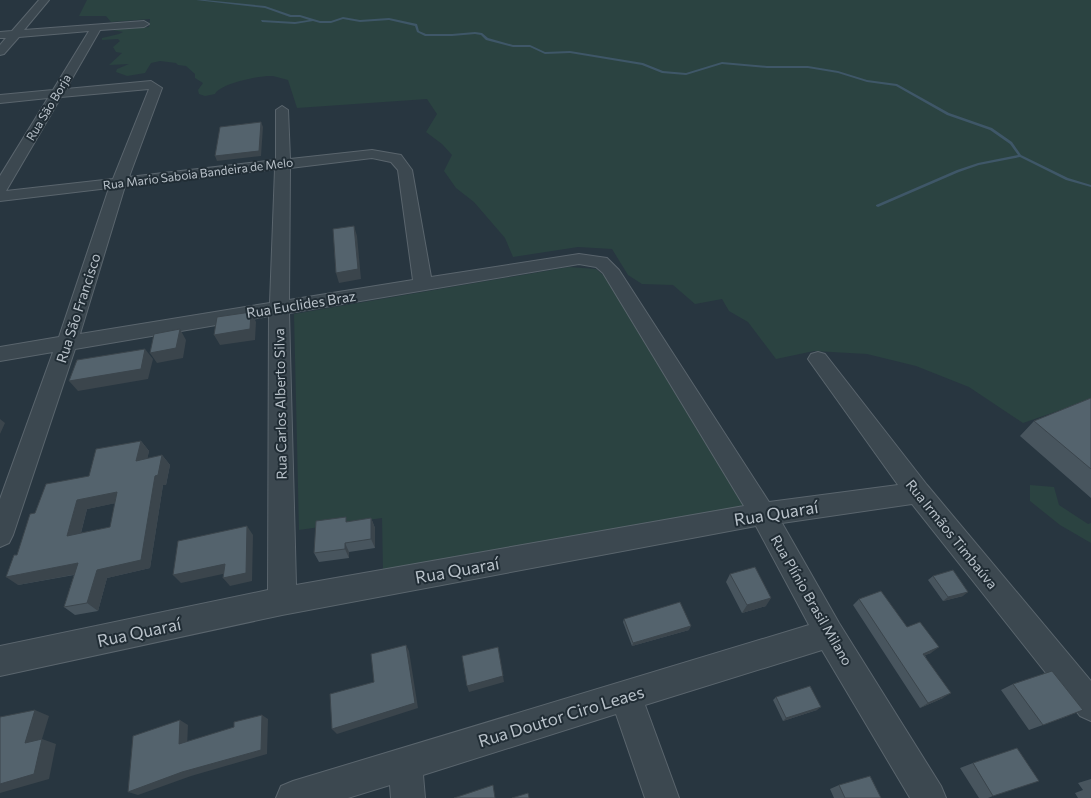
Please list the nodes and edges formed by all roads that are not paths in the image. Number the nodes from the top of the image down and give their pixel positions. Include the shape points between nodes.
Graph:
1 (44, 0) edge
2 (144, 24) dead end
3 (98, 27) junction
4 (16, 34) junction
5 (0, 35) edge
6 (0, 52) edge
7 (56, 94) junction
8 (0, 99) edge
9 (282, 110) dead end
10 (283, 163) junction
11 (119, 182) junction
12 (0, 188) edge
13 (0, 196) edge
14 (579, 259) joint
15 (423, 285) junction
16 (279, 308) junction
17 (67, 343) junction
18 (0, 354) edge
19 (818, 359) dead end
20 (918, 493) junction
21 (763, 514) junction
22 (0, 535) edge
23 (282, 601) junction
24 (830, 633) junction
25 (0, 661) edge
26 (626, 696) junction
27 (1091, 705) edge
28 (405, 764) junction
29 (293, 798) edge
30 (408, 798) edge
31 (662, 798) edge
32 (928, 798) edge

1 - 4 street
2 - 3 street
3 - 4 street
3 - 7 street, Rua São Borja
4 - 5 street
4 - 6 street
7 - 8 street
7 - 11 street, Rua São Francisco via 151,86 156,88
7 - 12 street, Rua São Borja
9 - 10 street, Rua Carlos Alberto Silva
10 - 11 street, Rua Mario Saboia Bandeira de Melo
10 - 15 street, Rua Mario Saboia Bandeira de Melo via 372,154 396,158 405,170
10 - 16 street, Rua Carlos Alberto Silva
11 - 13 street, Rua Mario Saboia Bandeira de Melo
11 - 17 street, Rua São Francisco
14 - 15 street, Rua Euclides Braz
14 - 21 street, Rua Plínio Brasil Milano via 602,262 610,270
15 - 16 street, Rua Euclides Braz
16 - 17 street, Rua Euclides Braz
16 - 23 street, Rua Carlos Alberto Silva
17 - 18 street, Rua Euclides Braz
17 - 22 street, Rua São Francisco
19 - 20 street, Rua Irmãos Timbaúva
20 - 21 street, Rua Quaraí
20 - 27 street, Rua Irmãos Timbaúva
21 - 23 street, Rua Quaraí
21 - 24 street, Rua Plínio Brasil Milano
23 - 25 street, Rua Quaraí
24 - 26 street, Rua Doutor Ciro Leaes
24 - 32 street, Rua Plínio Brasil Milano
26 - 28 street, Rua Doutor Ciro Leaes
26 - 31 street
28 - 29 street, Rua Doutor Ciro Leaes
28 - 30 street

